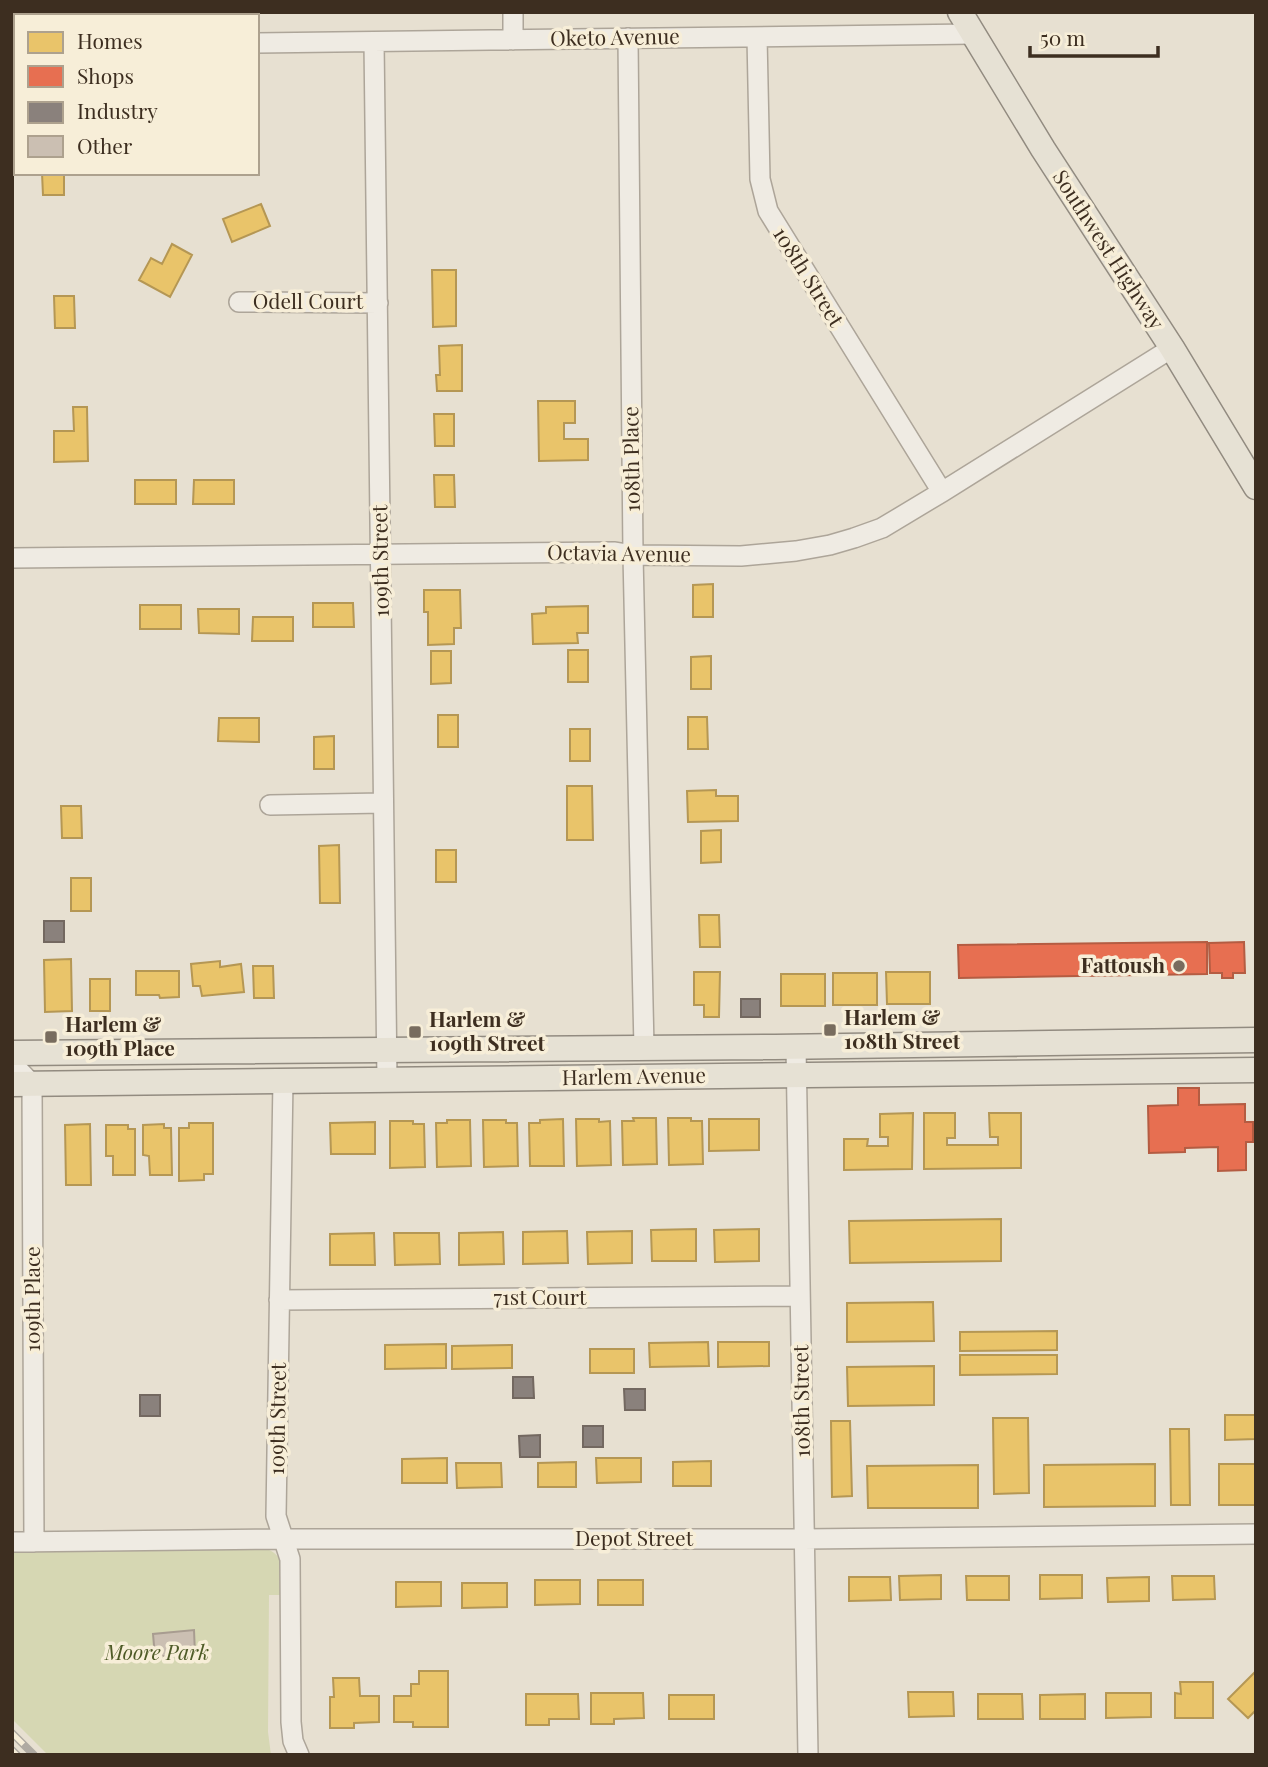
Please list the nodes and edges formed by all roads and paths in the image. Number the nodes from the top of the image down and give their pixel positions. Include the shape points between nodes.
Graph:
1 (513, 12) edge
2 (967, 23) edge
3 (757, 37) junction
4 (628, 38) junction
5 (513, 40) junction
6 (374, 42) junction
7 (259, 43) edge
8 (239, 302) dead end
9 (377, 303) junction
10 (1172, 348) junction
11 (1256, 487) edge
12 (942, 492) junction
13 (380, 555) junction
14 (633, 555) junction
15 (12, 558) edge
16 (383, 803) junction
17 (270, 806) dead end
18 (1256, 1040) edge
19 (796, 1047) junction
20 (644, 1048) junction
21 (387, 1050) junction
22 (12, 1053) edge
23 (12, 1063) edge
24 (1256, 1070) edge
25 (796, 1076) junction
26 (283, 1080) junction
27 (387, 1080) junction
28 (22, 1084) edge
29 (800, 1296) junction
30 (279, 1300) junction
31 (1256, 1534) edge
32 (284, 1539) junction
33 (804, 1539) junction
34 (12, 1542) edge
35 (34, 1542) junction
36 (299, 1755) edge
37 (808, 1755) edge

1 - 5 street
2 - 3 street, Oketo Avenue
2 - 10 main road, Southwest Highway
3 - 4 street, Oketo Avenue
3 - 12 street, 108th Street via 760,178 768,211
4 - 5 street, Oketo Avenue
4 - 14 street, 108th Place
5 - 6 street, Oketo Avenue
6 - 7 street, Oketo Avenue
6 - 9 street, 109th Street
8 - 9 street, Odell Court
9 - 13 street, 109th Street
10 - 11 main road, Southwest Highway
10 - 12 street, Octavia Avenue
12 - 14 street, Octavia Avenue via 882,528 830,545 741,556
13 - 14 street, Octavia Avenue
13 - 15 street, Octavia Avenue
13 - 16 street, 109th Street
14 - 20 street, 108th Place
16 - 17 street
16 - 21 street, 109th Street
18 - 19 main road, Harlem Avenue
19 - 20 main road, Harlem Avenue
19 - 25 street, 108th Street
20 - 21 main road, Harlem Avenue
21 - 22 main road, Harlem Avenue
21 - 27 street, 109th Street
23 - 28 street
24 - 25 main road, Harlem Avenue
25 - 27 main road, Harlem Avenue
25 - 29 street, 108th Street
26 - 27 main road, Harlem Avenue
26 - 28 main road, Harlem Avenue
26 - 30 street, 109th Street
28 - 35 street, 109th Place
29 - 30 street, 71st Court
29 - 33 street, 108th Street
30 - 32 street, 109th Street via 276,1516
31 - 33 street, Depot Street
32 - 33 street, Depot Street
32 - 35 street, Depot Street
32 - 36 street, 109th Street via 290,1559 291,1722
33 - 37 street, 108th Street
34 - 35 street, Depot Street

